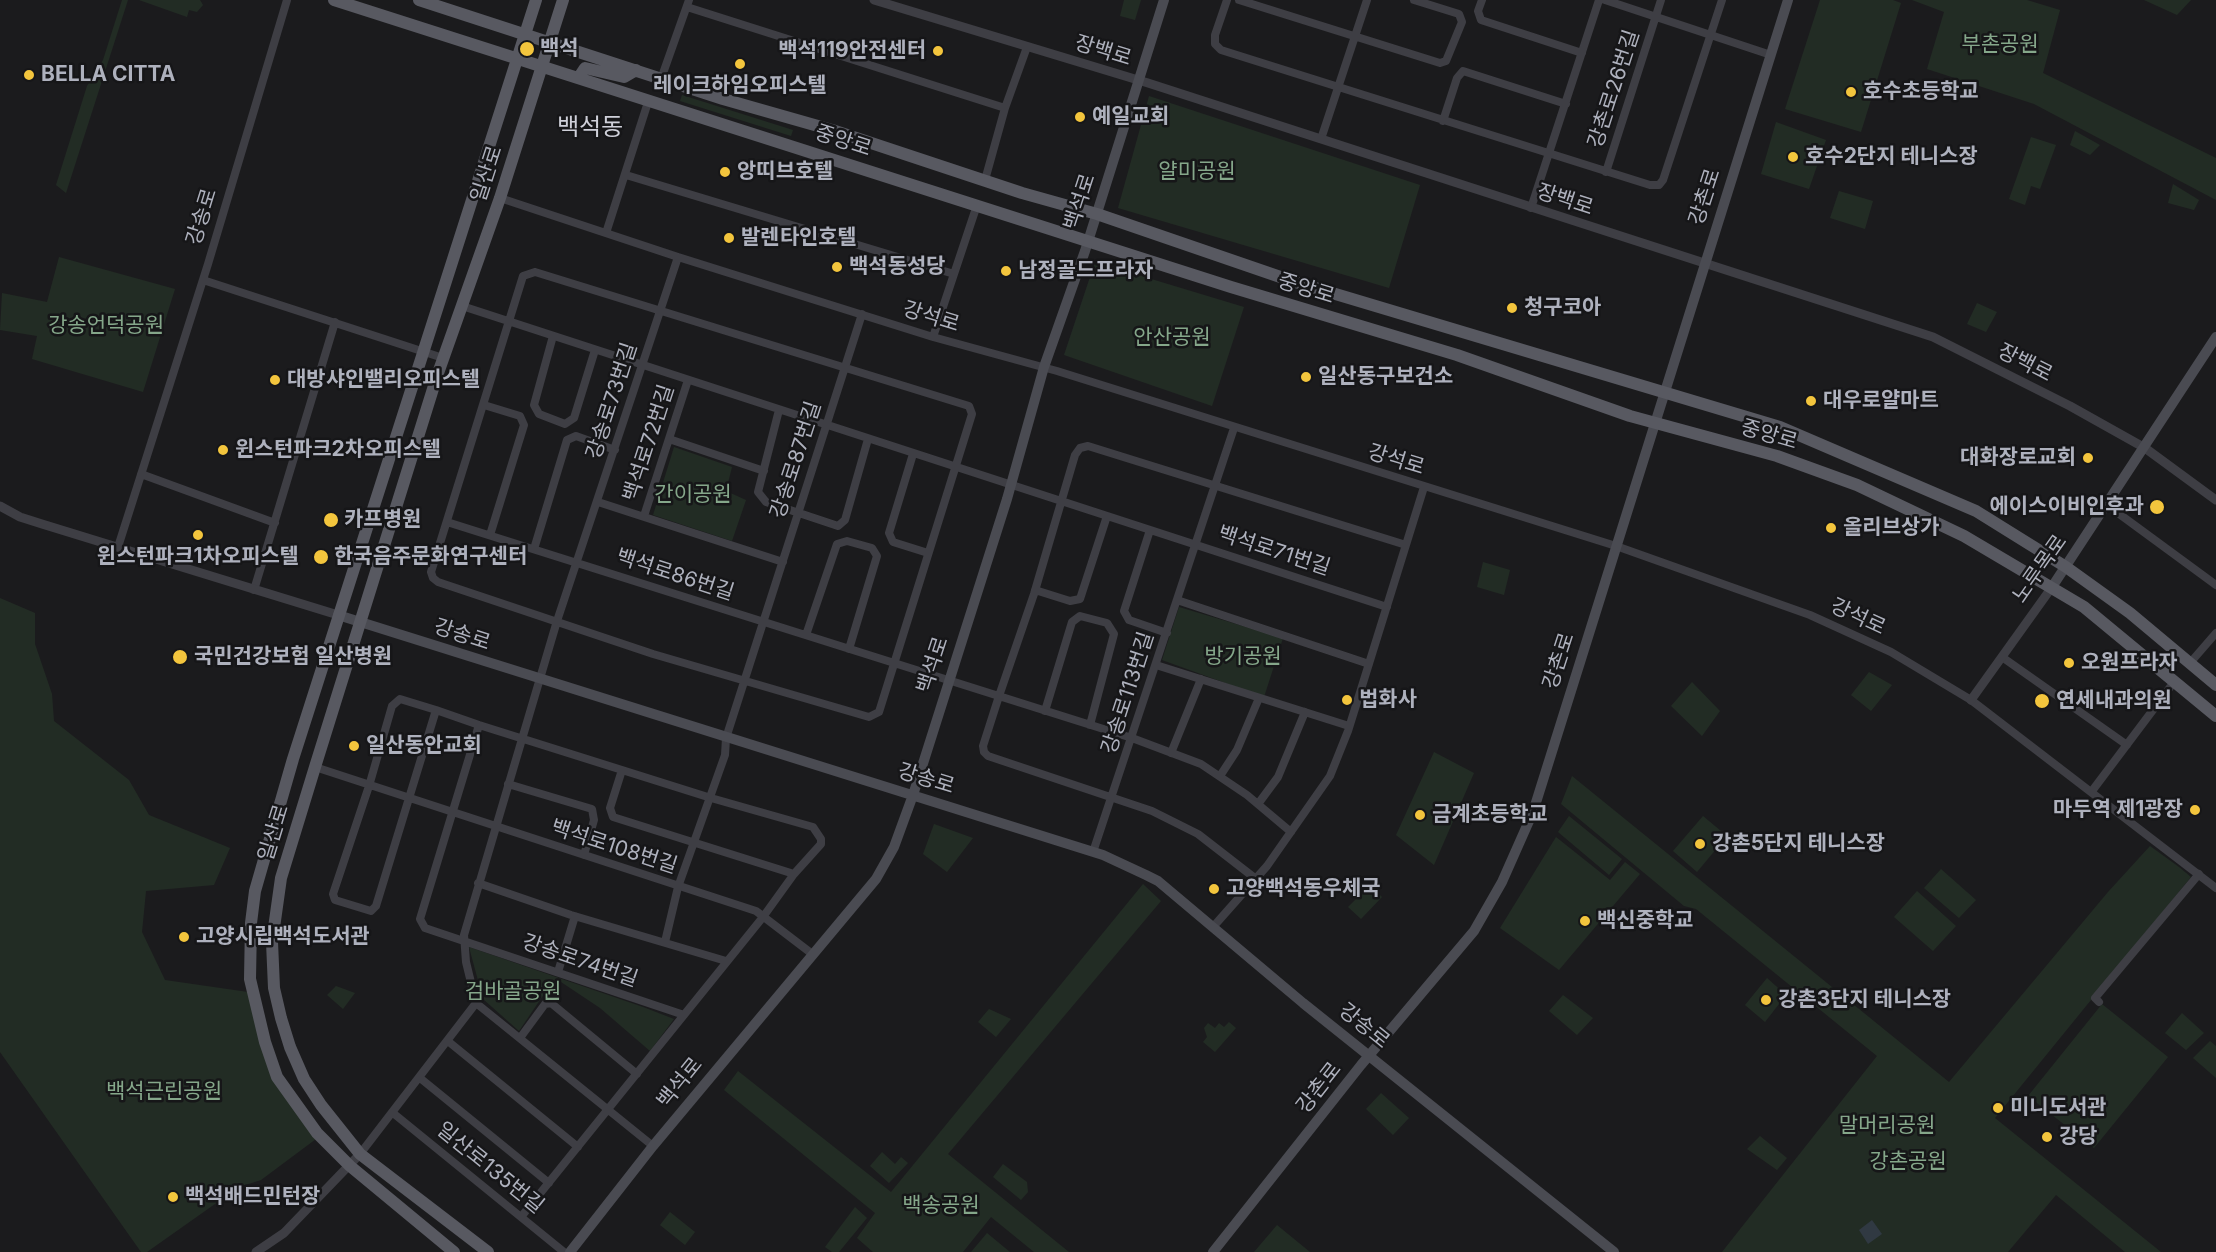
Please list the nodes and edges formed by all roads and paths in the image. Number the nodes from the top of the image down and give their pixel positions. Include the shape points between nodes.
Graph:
1 (287, 0) edge
2 (334, 0) edge
3 (536, 0) edge
4 (562, 0) edge
5 (874, 0) edge
6 (1164, 0) edge
7 (1227, 0) edge
8 (1239, 0) edge
9 (1366, 0) edge
10 (1414, 0) edge
11 (1482, 0) edge
12 (1599, 0) edge
13 (1605, 0) edge
14 (1661, 0) edge
15 (1722, 0) edge
16 (1788, 0) edge
17 (427, 1) edge
18 (688, 3) edge
19 (1656, 16) junction
20 (525, 33) junction
21 (1711, 34) junction
22 (1355, 36) junction
23 (550, 41) junction
24 (1027, 47) junction
25 (1582, 53) junction
26 (1771, 55) junction
27 (516, 56) junction
28 (542, 65) junction
29 (636, 70) junction
30 (579, 77) junction
31 (661, 79) junction
32 (1139, 81) junction
33 (1337, 88) junction
34 (649, 99) junction
35 (1566, 104) junction
36 (1005, 108) junction
37 (1443, 121) junction
38 (1321, 139) junction
39 (1550, 155) junction
40 (1606, 172) junction
41 (626, 175) junction
42 (984, 180) junction
43 (500, 198) junction
44 (977, 205) junction
45 (1531, 208) junction
46 (1097, 214) junction
47 (606, 233) junction
48 (1088, 240) junction
49 (678, 257) junction
50 (1704, 263) junction
51 (954, 274) junction
52 (202, 280) junction
53 (462, 306) junction
54 (660, 311) junction
55 (862, 314) junction
56 (335, 322) junction
57 (510, 322) junction
58 (554, 336) junction
59 (933, 337) junction
60 (2216, 337) edge
61 (595, 350) junction
62 (422, 351) junction
63 (443, 358) junction
64 (642, 365) junction
65 (1044, 367) junction
66 (844, 369) junction
67 (688, 380) junction
68 (1665, 392) junction
69 (485, 401) junction
70 (779, 410) junction
71 (1655, 424) junction
72 (826, 426) junction
73 (1234, 428) junction
74 (669, 439) junction
75 (867, 439) junction
76 (2145, 448) junction
77 (615, 450) junction
78 (913, 454) junction
79 (956, 468) junction
80 (764, 471) junction
81 (141, 474) junction
82 (1214, 485) junction
83 (1011, 486) junction
84 (1424, 487) junction
85 (2216, 500) edge
86 (598, 502) junction
87 (1060, 502) junction
88 (2107, 505) junction
89 (0, 506) edge
90 (799, 512) junction
91 (644, 516) junction
92 (1107, 516) junction
93 (447, 522) junction
94 (274, 523) junction
95 (1150, 530) junction
96 (490, 535) junction
97 (1195, 545) junction
98 (1406, 545) junction
99 (1616, 546) junction
100 (118, 547) junction
101 (534, 549) junction
102 (927, 554) junction
103 (783, 562) junction
104 (578, 563) junction
105 (2066, 567) junction
106 (2216, 585) edge
107 (2052, 587) junction
108 (254, 590) junction
109 (1034, 592) junction
110 (1177, 600) junction
111 (1387, 607) junction
112 (338, 615) junction
113 (557, 621) junction
114 (360, 622) junction
115 (763, 622) junction
116 (1167, 633) junction
117 (2216, 633) edge
118 (806, 635) junction
119 (849, 649) junction
120 (2002, 657) junction
121 (893, 663) junction
122 (2190, 663) junction
123 (1156, 664) junction
124 (1369, 664) junction
125 (1201, 679) junction
126 (540, 680) junction
127 (745, 680) junction
128 (949, 681) junction
129 (2174, 682) junction
130 (2216, 685) edge
131 (999, 696) junction
132 (1259, 698) junction
133 (1971, 700) junction
134 (436, 710) junction
135 (1045, 711) junction
136 (1305, 712) junction
137 (2216, 716) edge
138 (479, 725) junction
139 (1090, 725) junction
140 (1349, 726) junction
141 (522, 738) junction
142 (726, 738) junction
143 (1132, 738) junction
144 (2127, 745) junction
145 (1171, 753) junction
146 (315, 767) junction
147 (619, 769) junction
148 (1220, 776) junction
149 (508, 784) junction
150 (369, 786) junction
151 (2092, 791) junction
152 (913, 795) junction
153 (1112, 797) junction
154 (711, 798) junction
155 (407, 799) junction
156 (1258, 804) junction
157 (453, 813) junction
158 (495, 827) junction
159 (1291, 832) junction
160 (694, 844) junction
161 (1093, 852) junction
162 (584, 855) junction
163 (794, 874) junction
164 (2199, 874) junction
165 (1256, 879) junction
166 (478, 883) junction
167 (678, 887) junction
168 (2216, 888) edge
169 (573, 915) junction
170 (763, 917) junction
171 (1213, 927) junction
172 (464, 940) junction
173 (665, 942) junction
174 (811, 953) junction
175 (726, 961) junction
176 (558, 972) junction
177 (2099, 1002) dead end
178 (476, 1003) junction
179 (684, 1016) junction
180 (520, 1038) junction
181 (448, 1042) junction
182 (1369, 1056) junction
183 (637, 1074) junction
184 (420, 1078) junction
185 (609, 1110) junction
186 (393, 1113) junction
187 (653, 1146) junction
188 (578, 1147) junction
189 (360, 1154) junction
190 (350, 1166) junction
191 (549, 1183) junction
192 (521, 1217) junction
193 (256, 1252) edge
194 (454, 1252) edge
195 (488, 1252) edge
196 (564, 1252) edge
197 (570, 1252) edge
198 (1213, 1252) edge
199 (1614, 1252) edge

1 - 52 street, 강송로
2 - 27 main road, 중앙로
3 - 20 main road, 일산로
4 - 23 main road, 일산로
5 - 24 street, 장백로
6 - 32 main road, 백석로
7 - 33 street via 1215,44 1221,50
8 - 22 street
9 - 22 street
10 - 22 street via 1459,14 1462,22 1446,61 1440,63
11 - 25 street via 1478,11 1481,20
12 - 25 street
13 - 19 street, 강촌로26번길
14 - 19 street, 강촌로26번길
15 - 21 street
16 - 26 main road, 강촌로
17 - 20 main road, 중앙로
18 - 31 street
18 - 36 street
19 - 21 street, 강촌로26번길
19 - 40 street, 강촌로26번길
20 - 23 main road, 중앙로
20 - 27 main road, 일산로
21 - 26 street, 강촌로26번길
21 - 40 street via 1663,180 1659,185 1650,185
22 - 33 street
23 - 28 main road, 일산로
23 - 29 main road, 중앙로
24 - 32 street, 장백로
24 - 36 street
25 - 35 street
26 - 50 main road, 강촌로
27 - 28 main road, 중앙로
27 - 62 main road, 일산로
28 - 30 main road, 중앙로
28 - 43 main road, 일산로
29 - 30 main road via 624,77 585,68
29 - 31 main road, 중앙로
30 - 34 main road, 중앙로
31 - 42 main road, 중앙로
32 - 38 street, 장백로
32 - 46 main road, 백석로
33 - 37 street
33 - 38 street
34 - 41 street
34 - 44 main road, 중앙로
35 - 37 street via 1463,71
35 - 39 street
36 - 42 street
37 - 39 street
38 - 45 street, 장백로
39 - 40 street
39 - 45 street
41 - 47 street
41 - 51 street
42 - 46 main road, 중앙로
43 - 47 street, 강석로
43 - 53 main road, 일산로
44 - 48 main road, 중앙로
44 - 51 street
45 - 50 street, 장백로
46 - 48 main road, 백석로
46 - 68 main road, 중앙로 via 1292,281
47 - 49 street, 강석로
48 - 65 main road, 백석로
48 - 71 main road, 중앙로 via 1457,355
49 - 54 street, 강송로73번길
49 - 55 street, 강석로
50 - 68 main road, 강촌로
50 - 76 street, 장백로 via 1933,337
51 - 59 street
52 - 56 street
52 - 81 street, 강송로
53 - 57 street, 백석로72번길
53 - 63 main road, 일산로
54 - 57 street via 535,272 523,276
54 - 64 street, 강송로73번길
54 - 66 street
55 - 59 street, 강석로
55 - 66 street, 강송로87번길
56 - 62 street
56 - 94 street
57 - 58 street, 백석로72번길
57 - 69 street
58 - 61 street, 백석로72번길
58 - 61 street via 534,405 538,414 565,424 574,418
59 - 65 street, 강석로
60 - 76 main road, 노루목로
61 - 64 street, 백석로72번길
62 - 63 street
62 - 112 main road, 일산로
63 - 114 main road, 일산로
64 - 67 street, 백석로72번길
64 - 77 street, 강송로73번길
65 - 73 street, 강석로
65 - 83 main road, 백석로
66 - 72 street, 강송로87번길
66 - 79 street via 969,406 972,410
67 - 70 street, 백석로72번길
67 - 74 street, 백석로72번길
68 - 71 main road, 강촌로
68 - 105 main road, 중앙로 via 1780,427 1976,511
69 - 93 street
69 - 96 street via 520,416 524,425
70 - 72 street, 백석로72번길
70 - 80 street
71 - 99 main road, 강촌로
71 - 107 main road, 중앙로 via 1777,456 1857,485 1964,536
72 - 75 street, 백석로72번길
72 - 90 street, 강송로87번길
73 - 82 street, 강송로113번길
73 - 84 street, 강석로
74 - 80 street
74 - 91 street, 백석로72번길
75 - 78 street, 백석로72번길
75 - 90 street via 845,520 838,526
76 - 85 street, 장백로
76 - 88 main road, 노루목로
77 - 86 street, 강송로73번길
77 - 101 street via 576,436 567,440
78 - 79 street, 백석로72번길
78 - 102 street via 889,533 893,542
79 - 83 street, 백석로72번길
79 - 102 street
80 - 90 street via 758,492 766,502
81 - 94 street
81 - 100 street, 강송로
82 - 87 street via 1088,446 1075,455
82 - 97 street, 강송로113번길
82 - 98 street
83 - 87 street, 백석로71번길
83 - 128 main road, 백석로
84 - 98 street
84 - 99 street, 강석로
86 - 91 street
86 - 104 street, 강송로73번길
87 - 92 street, 백석로71번길
87 - 109 street
88 - 105 main road, 노루목로
88 - 106 street
89 - 100 street, 강송로 via 20,517
90 - 103 street, 강송로87번길
91 - 103 street
92 - 95 street, 백석로71번길
92 - 109 street via 1080,599 1070,601
93 - 96 street, 백석로86번길
93 - 113 street via 431,572 438,582
94 - 108 street
95 - 97 street, 백석로71번길
95 - 116 street via 1124,611 1129,620
96 - 101 street, 백석로86번길
97 - 110 street, 강송로113번길
97 - 111 street, 백석로71번길
98 - 111 street
99 - 133 street, 강석로 via 1810,615 1891,652
99 - 182 main road, 강촌로 via 1533,812 1502,882 1474,931
100 - 108 street, 강송로
101 - 104 street, 백석로86번길
102 - 121 street
103 - 115 street, 강송로87번길
104 - 113 street, 강송로73번길
104 - 115 street, 백석로86번길
105 - 107 main road, 노루목로
105 - 122 main road, 중앙로
107 - 120 street, 노루목로
107 - 129 main road, 중앙로 via 2084,607
108 - 112 street, 강송로
109 - 131 street
110 - 116 street, 강송로113번길
110 - 124 street
111 - 124 street
112 - 114 main road, 강송로
112 - 190 main road, 일산로 via 255,891 250,922 250,980 277,1077 317,1133
113 - 126 street, 강송로73번길
113 - 127 street
114 - 126 main road, 강송로
114 - 146 main road, 일산로
115 - 118 street, 백석로86번길
115 - 127 street, 강송로87번길
116 - 123 street, 강송로113번길
117 - 122 street
118 - 119 street, 백석로86번길
118 - 119 street via 837,544 847,541 872,548 877,556
119 - 121 street, 백석로86번길
120 - 133 street, 노루목로
120 - 144 street
121 - 127 street via 879,712 869,717
121 - 128 street, 백석로86번길
122 - 130 main road, 중앙로
123 - 125 street
123 - 143 street, 강송로113번길
124 - 140 street
125 - 132 street
125 - 145 street
126 - 141 street
126 - 142 main road, 강송로
127 - 142 street, 강송로87번길
128 - 131 street, 백석로86번길
128 - 152 main road, 백석로
129 - 137 main road, 중앙로
129 - 144 street
131 - 135 street, 백석로86번길
131 - 153 street via 984,746 988,756
132 - 136 street
132 - 148 street via 1237,750
133 - 151 street, 강석로
134 - 138 street
134 - 150 street via 400,699 395,701
134 - 155 street
135 - 139 street, 백석로86번길
135 - 139 street via 1072,622 1080,616 1107,623 1114,634
136 - 140 street
136 - 156 street via 1278,777
138 - 141 street
138 - 157 street
139 - 143 street, 백석로86번길
140 - 159 street via 1330,776
141 - 147 street
141 - 149 street
142 - 152 main road, 강송로
142 - 154 street, 강송로87번길 via 725,755
143 - 145 street, 백석로86번길
143 - 153 street, 강송로113번길
144 - 151 street
145 - 148 street, 백석로86번길
146 - 150 street, 백석로108번길
146 - 189 main road, 일산로 via 277,897 272,942 274,988 290,1047 304,1079
147 - 154 street
147 - 160 street via 610,808 613,817
148 - 156 street, 백석로86번길
149 - 158 street
149 - 162 street via 592,809 594,820
150 - 155 street, 백석로108번길
150 - 155 street via 334,900 371,911 376,906
151 - 164 street, 강석로
152 - 161 main road, 강송로
152 - 174 main road, 백석로 via 894,847 876,879
153 - 161 street, 강송로113번길
153 - 165 street via 1198,834
154 - 160 street, 강송로87번길
154 - 163 street via 813,827 820,844
155 - 157 street, 백석로108번길
156 - 159 street, 백석로86번길
157 - 158 street, 백석로108번길
157 - 172 street, 강송로74번길 via 420,919 424,928
158 - 162 street, 백석로108번길
158 - 166 street
159 - 165 street
160 - 163 street
160 - 167 street, 강송로87번길
161 - 171 main road, 강송로 via 1158,881
162 - 167 street, 백석로108번길
163 - 170 street
164 - 168 street, 강석로
164 - 177 street via 2095,998
165 - 171 street
166 - 169 street, 강송로74번길
166 - 172 street
167 - 170 street, 백석로108번길 via 756,911
167 - 173 street, 강송로87번길
169 - 173 street, 강송로74번길
169 - 176 street
170 - 174 street, 백석로108번길
170 - 175 street
171 - 182 main road, 강송로
172 - 176 street, 강송로74번길
172 - 178 street
173 - 175 street, 강송로74번길
174 - 187 main road, 백석로
175 - 179 street
176 - 179 street, 강송로74번길
178 - 180 street
178 - 181 street
179 - 183 street
180 - 183 street via 545,1004 552,1003
180 - 185 street
181 - 184 street
181 - 188 street
182 - 198 main road, 강촌로
182 - 199 main road, 강송로
183 - 185 street
184 - 186 street
184 - 191 street, 일산로135번길
185 - 187 street
185 - 188 street
186 - 189 street
186 - 192 street, 일산로135번길
187 - 197 main road, 백석로
188 - 191 street
189 - 190 street
189 - 195 main road, 일산로
190 - 193 street via 284,1233
190 - 194 main road, 일산로
191 - 192 street
192 - 196 street, 일산로135번길

